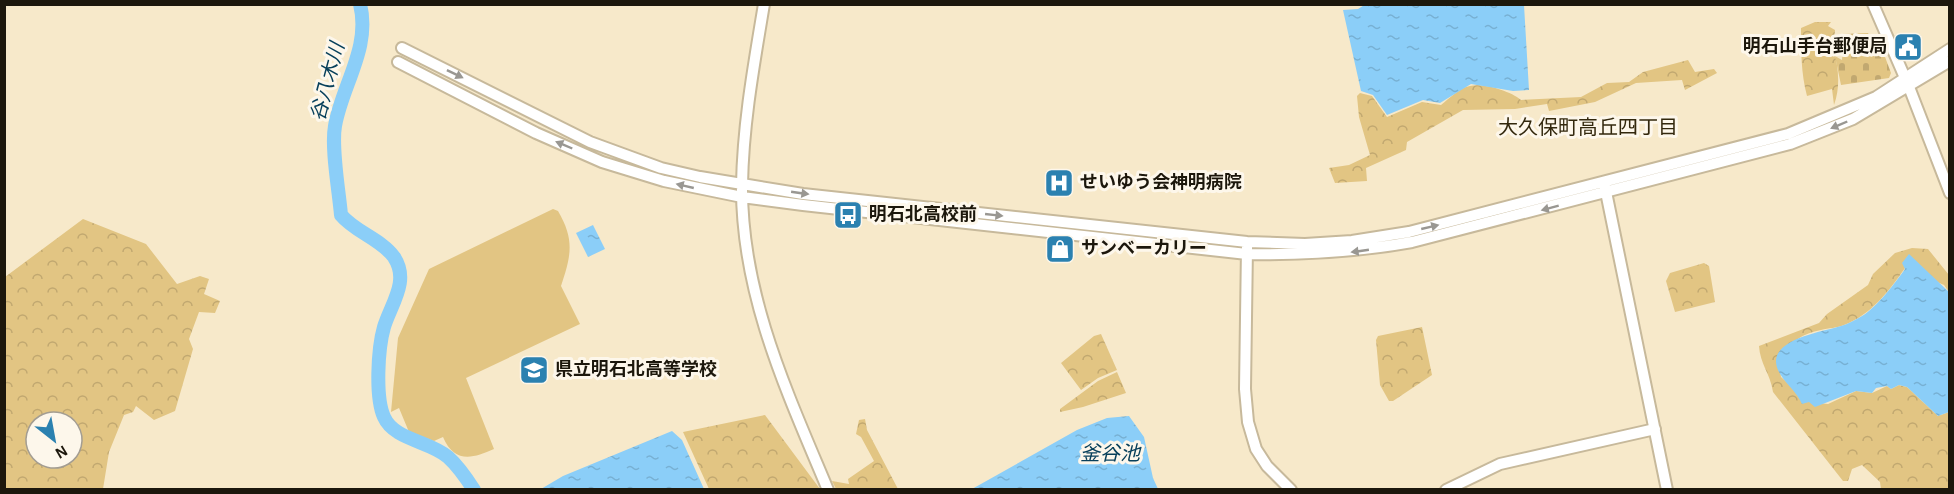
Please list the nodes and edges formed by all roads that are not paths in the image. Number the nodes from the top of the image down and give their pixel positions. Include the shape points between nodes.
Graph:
1 (764, 4) edge
2 (1873, 4) edge
3 (402, 48) dead end
4 (1950, 49) edge
5 (1950, 61) edge
6 (398, 62) dead end
7 (1907, 83) junction
8 (742, 184) junction
9 (1605, 188) junction
10 (1950, 193) edge
11 (742, 197) junction
12 (1247, 248) junction
13 (1654, 429) junction
14 (828, 489) edge
15 (1291, 489) edge
16 (1446, 489) edge
17 (1667, 489) edge

1 - 8 street via 747,107
2 - 7 street
3 -> 8 street via 590,142 661,168
4 - 7 street
5 - 7 street
11 -> 6 street via 664,181 602,162 536,133
7 - 9 street via 1853,119 1821,133
7 - 10 street
8 - 11 street
8 -> 12 street
9 - 12 street via 1412,243 1355,252
9 - 13 street
11 - 12 street
11 - 14 street via 751,274 762,324
12 - 15 street via 1248,422 1256,449
13 - 16 street via 1511,461
13 - 17 street

